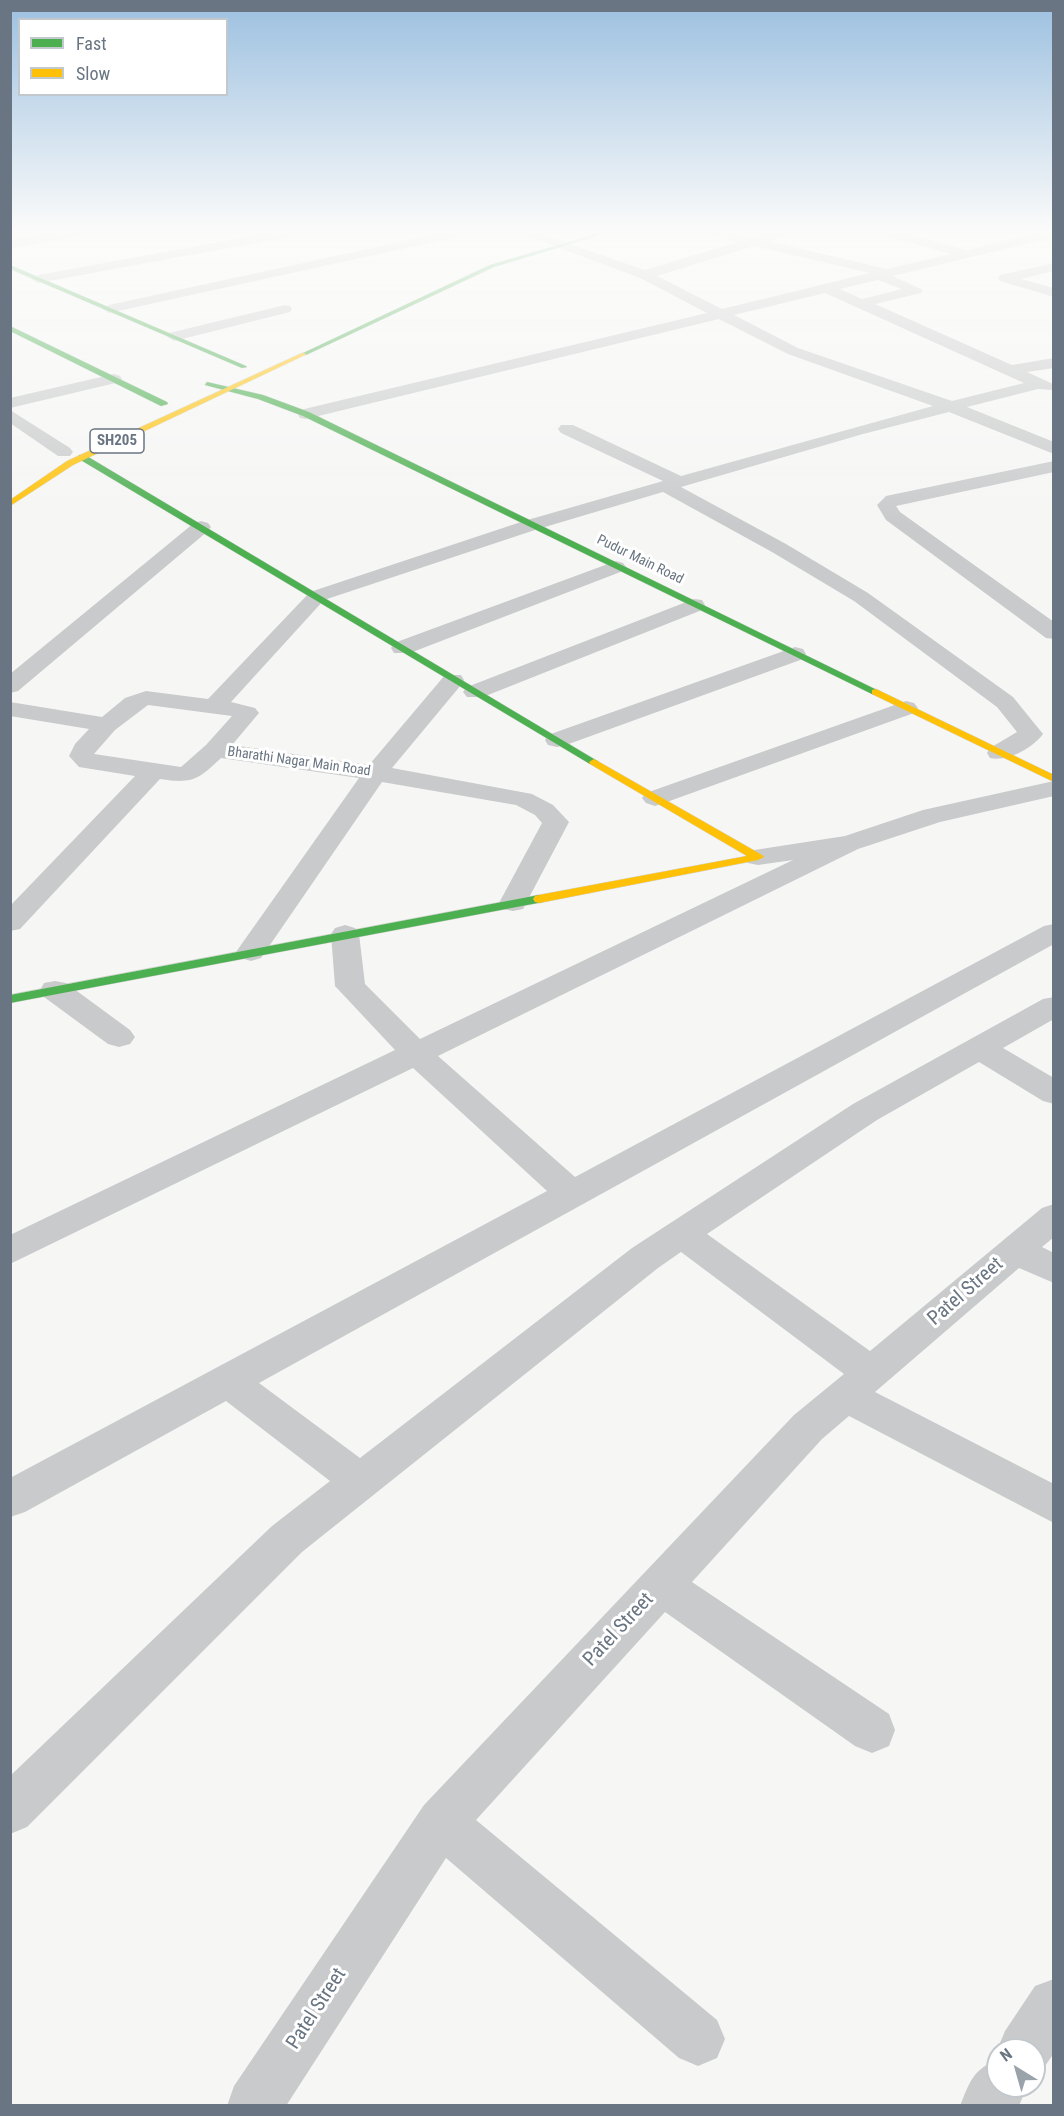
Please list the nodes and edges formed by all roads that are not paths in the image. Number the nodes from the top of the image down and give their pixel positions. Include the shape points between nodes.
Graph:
1 (10, 328) edge
2 (154, 328) edge
3 (208, 328) edge
4 (329, 328) edge
5 (360, 328) edge
6 (665, 328) edge
7 (748, 328) edge
8 (914, 328) edge
9 (174, 336) junction
10 (1053, 363) edge
11 (244, 367) junction
12 (1011, 370) junction
13 (114, 379) junction
14 (207, 384) junction
15 (1046, 387) edge
16 (230, 389) junction
17 (10, 403) edge
18 (164, 404) junction
19 (950, 406) junction
20 (10, 414) edge
21 (306, 414) junction
22 (567, 429) dead end
23 (1053, 449) edge
24 (64, 452) junction
25 (82, 457) junction
26 (44, 463) dead end
27 (1053, 466) edge
28 (672, 484) junction
29 (10, 504) edge
30 (531, 525) junction
31 (201, 527) junction
32 (616, 567) junction
33 (317, 596) junction
34 (694, 605) junction
35 (1053, 633) edge
36 (402, 648) junction
37 (795, 654) junction
38 (10, 686) edge
39 (464, 686) junction
40 (214, 706) junction
41 (906, 708) junction
42 (10, 709) edge
43 (107, 725) junction
44 (1042, 732) edge
45 (557, 740) junction
46 (214, 750) junction
47 (999, 753) junction
48 (153, 772) junction
49 (375, 773) junction
50 (1053, 779) edge
51 (1053, 788) edge
52 (655, 798) junction
53 (849, 843) junction
54 (758, 857) junction
55 (513, 903) junction
56 (10, 923) edge
57 (1053, 932) edge
58 (345, 934) junction
59 (251, 952) junction
60 (55, 990) junction
61 (10, 999) edge
62 (1053, 1006) edge
63 (119, 1036) dead end
64 (979, 1048) junction
65 (417, 1054) junction
66 (1053, 1093) edge
67 (572, 1194) junction
68 (1053, 1217) edge
69 (682, 1234) junction
70 (1015, 1250) junction
71 (10, 1251) edge
72 (1053, 1269) edge
73 (228, 1381) junction
74 (858, 1384) junction
75 (360, 1481) junction
76 (10, 1499) edge
77 (1053, 1505) edge
78 (661, 1585) junction
79 (872, 1730) dead end
80 (10, 1810) edge
81 (441, 1822) junction
82 (1053, 2005) edge
83 (1032, 2038) edge
84 (698, 2039) dead end
85 (254, 2106) edge

1 - 13 street
2 - 9 street
3 - 9 street
4 - 11 street
5 - 16 street, SH205
6 - 21 street
7 - 19 street via 793,351
8 - 12 street
9 - 11 street
10 - 12 street
11 - 14 street
12 - 15 street
13 - 17 street
13 - 18 street
14 - 16 street, Pudur Main Road
14 - 18 street
15 - 19 street
16 - 21 street, Pudur Main Road
16 - 25 street, SH205
18 - 24 street
19 - 23 street
19 - 28 street
20 - 24 street
21 - 30 street, Pudur Main Road
22 - 28 street
24 - 26 street
25 - 29 street, SH205
25 - 31 street
27 - 35 street via 893,500 886,505 893,516
28 - 30 street
28 - 44 street via 861,597
30 - 32 street, Pudur Main Road
30 - 33 street
31 - 33 street
31 - 38 street
32 - 34 street, Pudur Main Road
32 - 36 street
33 - 36 street
33 - 40 street
34 - 37 street, Pudur Main Road
34 - 39 street
36 - 39 street
37 - 41 street, Pudur Main Road
37 - 45 street
39 - 45 street
39 - 49 street
40 - 43 street, Bharathi Nagar Main Road via 146,698 133,703
40 - 46 street, Bharathi Nagar Main Road via 247,713
41 - 47 street, Pudur Main Road
41 - 52 street
42 - 43 street
43 - 48 street, Bharathi Nagar Main Road via 81,756 88,762
44 - 47 street
45 - 52 street
46 - 48 street via 193,771 183,775
46 - 49 street, Bharathi Nagar Main Road
47 - 50 street, Pudur Main Road
48 - 56 street
49 - 55 street, Bharathi Nagar Main Road via 523,798 555,818 556,825
49 - 59 street
51 - 53 street via 932,816
52 - 54 street
53 - 54 street
53 - 65 street
54 - 55 street
55 - 58 street
57 - 67 street
58 - 59 street
58 - 65 street via 350,986
59 - 60 street
60 - 61 street
60 - 63 street
62 - 64 street
64 - 66 street
64 - 69 street via 865,1112
65 - 67 street
65 - 71 street
67 - 73 street
68 - 70 street, Patel Street
69 - 74 street
69 - 75 street via 645,1258
70 - 72 street
70 - 74 street, Patel Street
73 - 75 street
73 - 76 street
74 - 77 street
74 - 78 street, Patel Street via 808,1426
75 - 80 street via 287,1539
78 - 79 street
78 - 81 street, Patel Street
81 - 84 street
81 - 85 street, Patel Street
82 - 83 street

